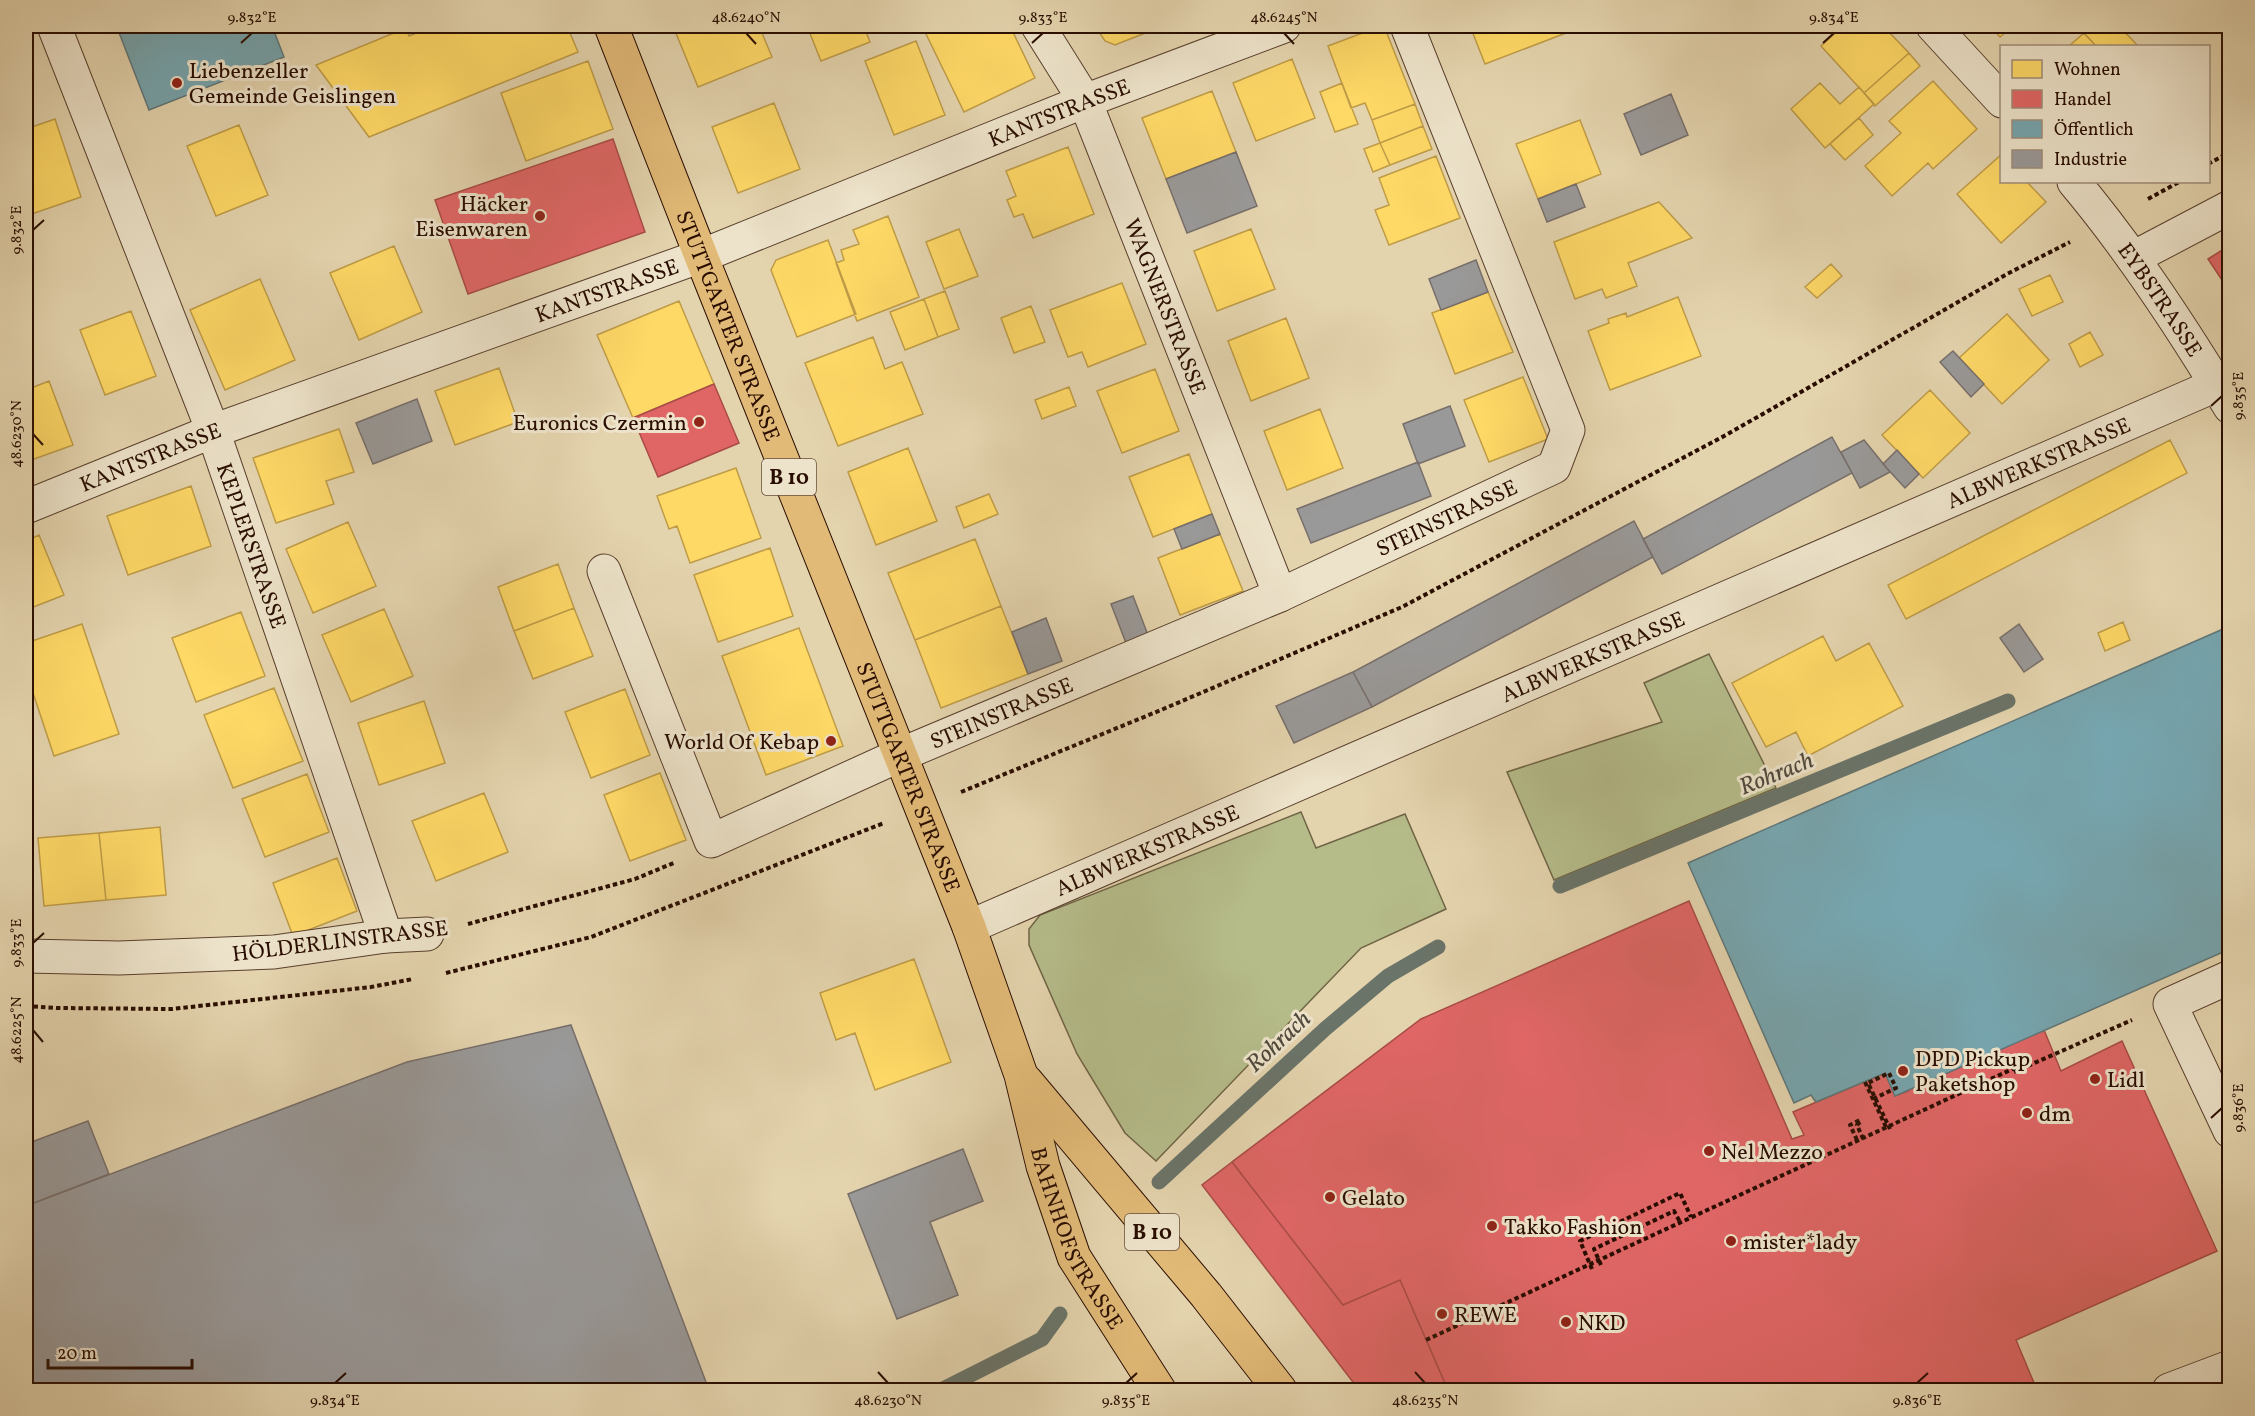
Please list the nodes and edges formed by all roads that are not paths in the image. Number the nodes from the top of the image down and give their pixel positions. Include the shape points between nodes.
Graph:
1 (54, 26) edge
2 (611, 26) edge
3 (1038, 26) edge
4 (1284, 26) edge
5 (1407, 26) edge
6 (1933, 26) edge
7 (2000, 100) edge
8 (1085, 101) junction
9 (2075, 183) edge
10 (2229, 207) edge
11 (701, 256) junction
12 (2133, 258) junction
13 (2223, 396) edge
14 (213, 430) junction
15 (26, 507) edge
16 (604, 571) dead end
17 (1280, 595) junction
18 (900, 755) junction
19 (969, 927) junction
20 (427, 934) road end
21 (386, 936) junction
22 (26, 956) edge
23 (2229, 977) edge
24 (1022, 1075) junction
25 (2229, 1131) edge
26 (2229, 1367) edge
27 (1159, 1390) edge
28 (1280, 1390) edge
29 (2169, 1390) edge

1 - 14 street, KEPLERSTRASSE
2 - 11 main road, STUTTGARTER STRASSE / B 10
3 - 8 street, WAGNERSTRASSE
4 - 8 street, KANTSTRASSE
5 - 17 street, STEINSTRASSE via 1568,430 1554,467
6 - 7 street
8 - 11 street, KANTSTRASSE
8 - 17 street, WAGNERSTRASSE
9 - 12 street, EYBSTRASSE
10 - 12 street
11 - 14 street, KANTSTRASSE
11 - 18 main road, STUTTGARTER STRASSE / B 10
12 - 13 street, EYBSTRASSE
13 - 19 street, ALBWERKSTRASSE
14 - 15 street, KANTSTRASSE
14 - 21 street, KEPLERSTRASSE
16 - 18 street via 711,841
17 - 18 street, STEINSTRASSE
18 - 19 main road, STUTTGARTER STRASSE / B 10
19 - 24 main road, BAHNHOFSTRASSE / B 10
20 - 21 street, HÖLDERLINSTRASSE
21 - 22 street, HÖLDERLINSTRASSE via 274,952 119,958
23 - 25 street via 2170,1004
24 - 27 main road, BAHNHOFSTRASSE / B 10 via 1042,1166 1074,1257
24 - 28 main road, BAHNHOFSTRASSE / B 10
26 - 29 street

